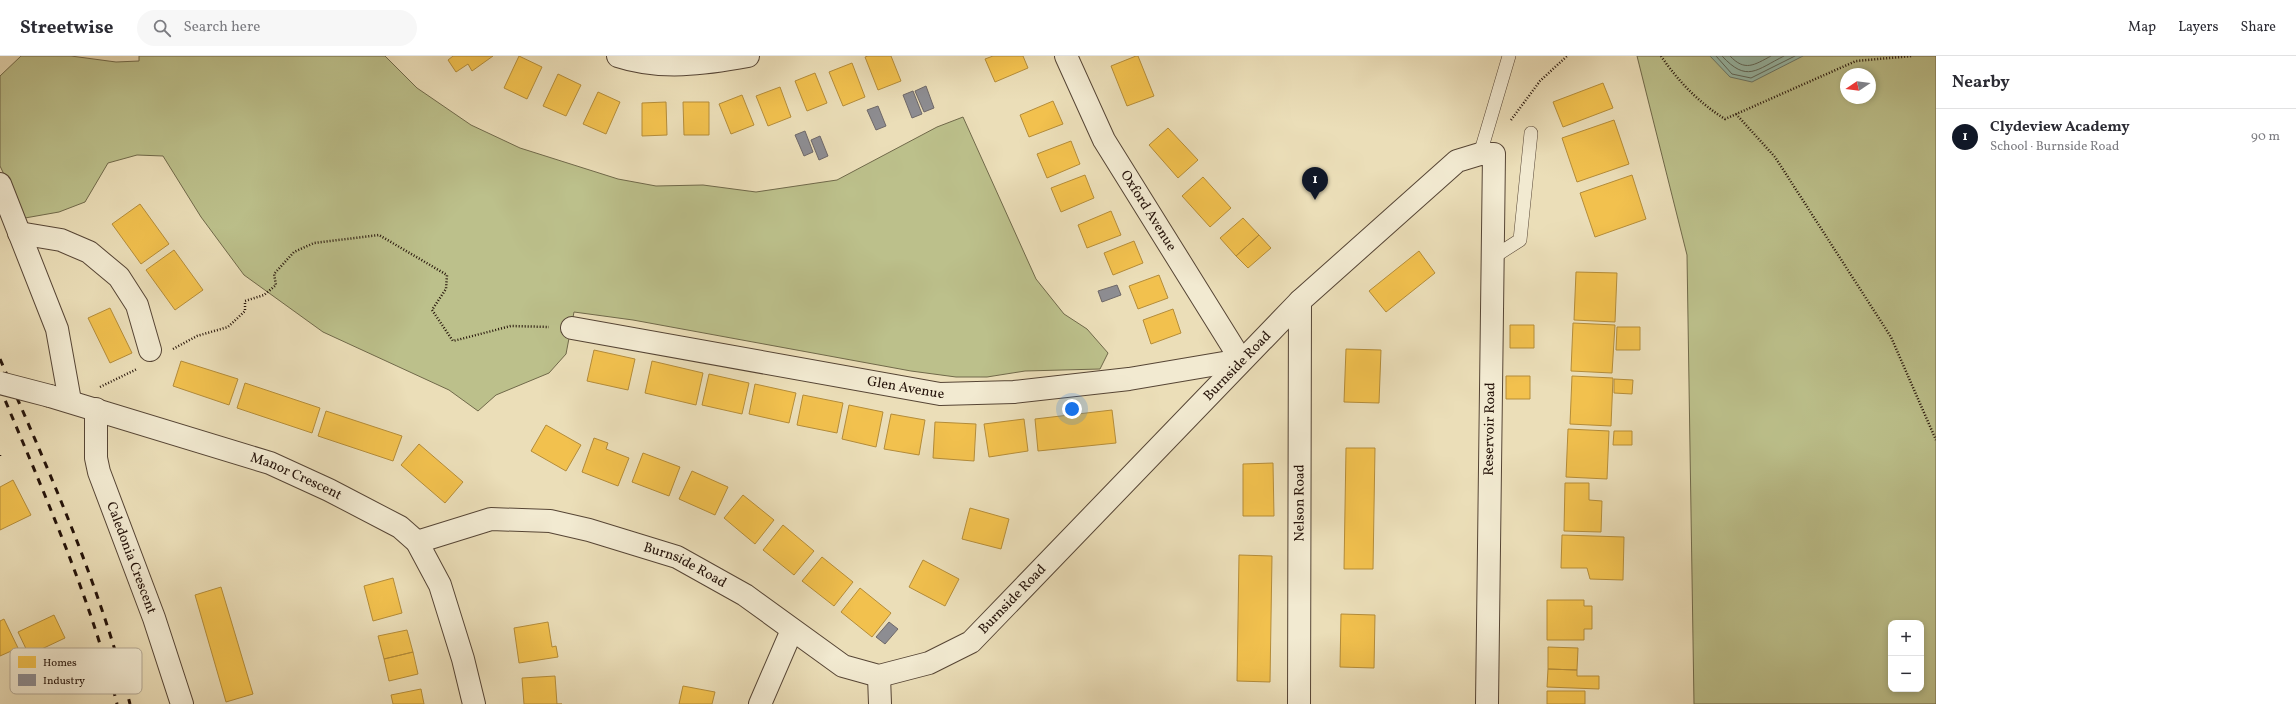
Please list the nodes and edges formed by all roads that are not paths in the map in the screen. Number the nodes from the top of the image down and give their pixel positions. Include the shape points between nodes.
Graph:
1 (618, 56) edge
2 (748, 56) edge
3 (1066, 56) edge
4 (1509, 56) edge
5 (1531, 133) dead end
6 (1487, 154) junction
7 (0, 184) edge
8 (19, 233) junction
9 (1492, 258) junction
10 (1300, 301) junction
11 (572, 328) road end
12 (153, 357) road end
13 (1241, 360) junction
14 (0, 383) edge
15 (60, 399) junction
16 (96, 409) junction
17 (417, 542) junction
18 (792, 630) junction
19 (880, 676) junction
20 (182, 704) edge
21 (474, 704) edge
22 (760, 704) edge
23 (880, 704) edge
24 (1299, 704) edge
25 (1486, 704) edge

1 - 2 street via 657,65 693,64
3 - 13 street, Oxford Avenue via 1104,140
4 - 6 lane
5 - 9 lane via 1520,240
6 - 9 street, Reservoir Road
6 - 10 street, Burnside Road via 1457,162
7 - 8 street
8 - 12 street via 61,240 89,252 119,277 137,305
8 - 15 street via 56,329
9 - 25 street, Reservoir Road
10 - 13 street, Burnside Road
10 - 24 street, Nelson Road
11 - 13 street, Glen Avenue via 940,394 1029,390 1130,379
13 - 19 street, Burnside Road via 971,642 929,663
14 - 15 street, Manor Crescent, bridge
15 - 16 street, Manor Crescent
16 - 17 street, Manor Crescent via 270,463 381,515 400,526
16 - 20 street, Caledonia Crescent via 96,458 99,472 154,618
17 - 18 street, Burnside Road via 491,519 550,521 589,530 677,557 745,595
17 - 21 street, Manor Crescent via 440,585
18 - 19 street, Burnside Road via 843,666
18 - 22 street
19 - 23 street

